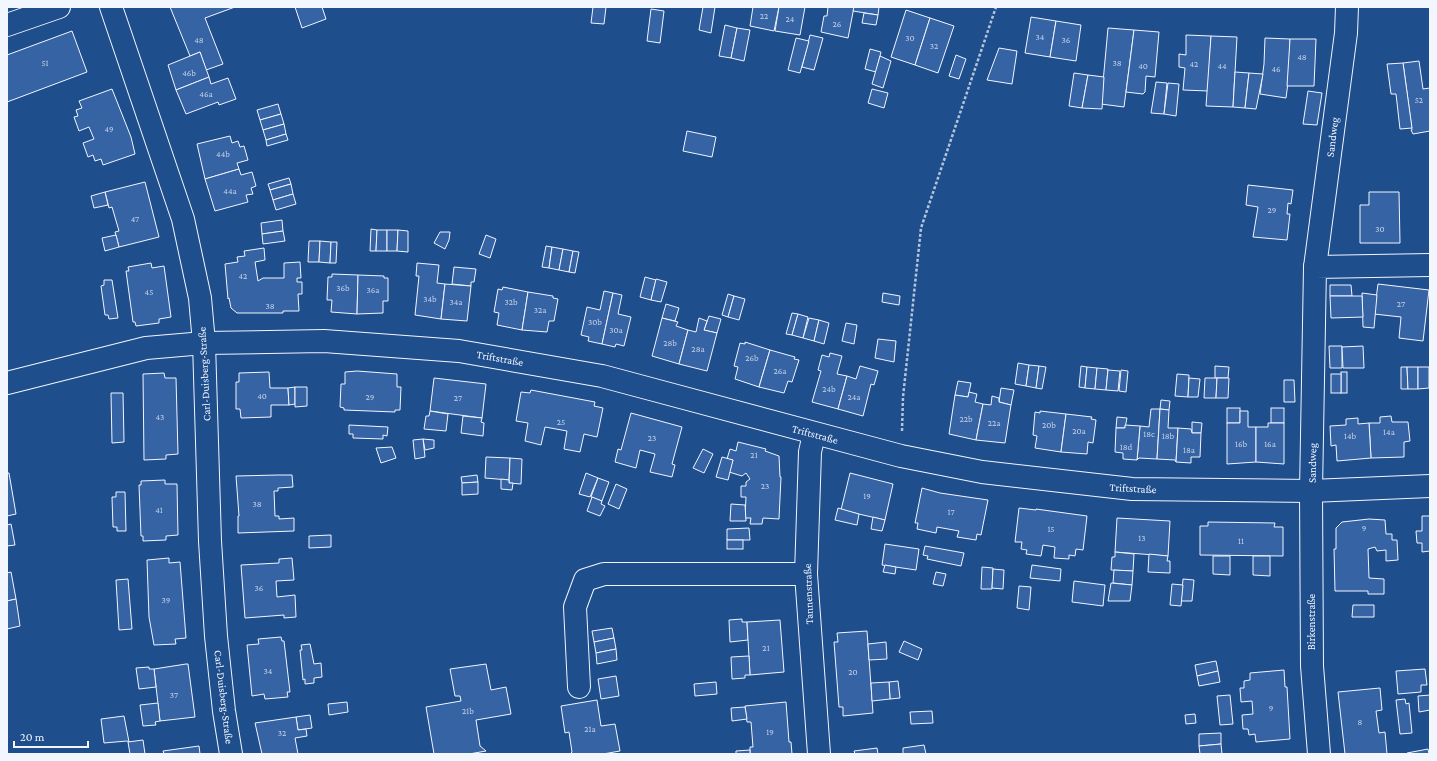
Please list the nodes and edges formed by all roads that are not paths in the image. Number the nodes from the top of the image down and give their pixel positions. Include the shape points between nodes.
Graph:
1 (60, 7) edge
2 (111, 7) edge
3 (1347, 7) edge
4 (7, 25) edge
5 (1430, 265) edge
6 (1315, 267) junction
7 (204, 343) junction
8 (7, 383) edge
9 (814, 434) junction
10 (1430, 486) edge
11 (1311, 490) junction
12 (806, 574) junction
13 (578, 687) dead end
14 (231, 754) edge
15 (819, 754) edge
16 (1319, 754) edge

1 - 4 street
2 - 7 street, Carl-Duisberg-Straße via 184,219 200,298
3 - 6 street, Sandweg via 1346,33
5 - 6 street
6 - 11 street, Sandweg
7 - 8 street, Triftstraße via 146,348
7 - 9 street, Triftstraße via 324,342 459,351 602,376
7 - 14 street, Carl-Duisberg-Straße via 210,541 216,636
9 - 11 street, Triftstraße via 901,456 982,472 1132,489
9 - 12 street, Tannenstraße via 810,452
10 - 11 street, Triftstraße
11 - 16 street, Birkenstraße via 1312,666
12 - 13 street via 604,574 585,580 575,607
12 - 15 street, Tannenstraße

